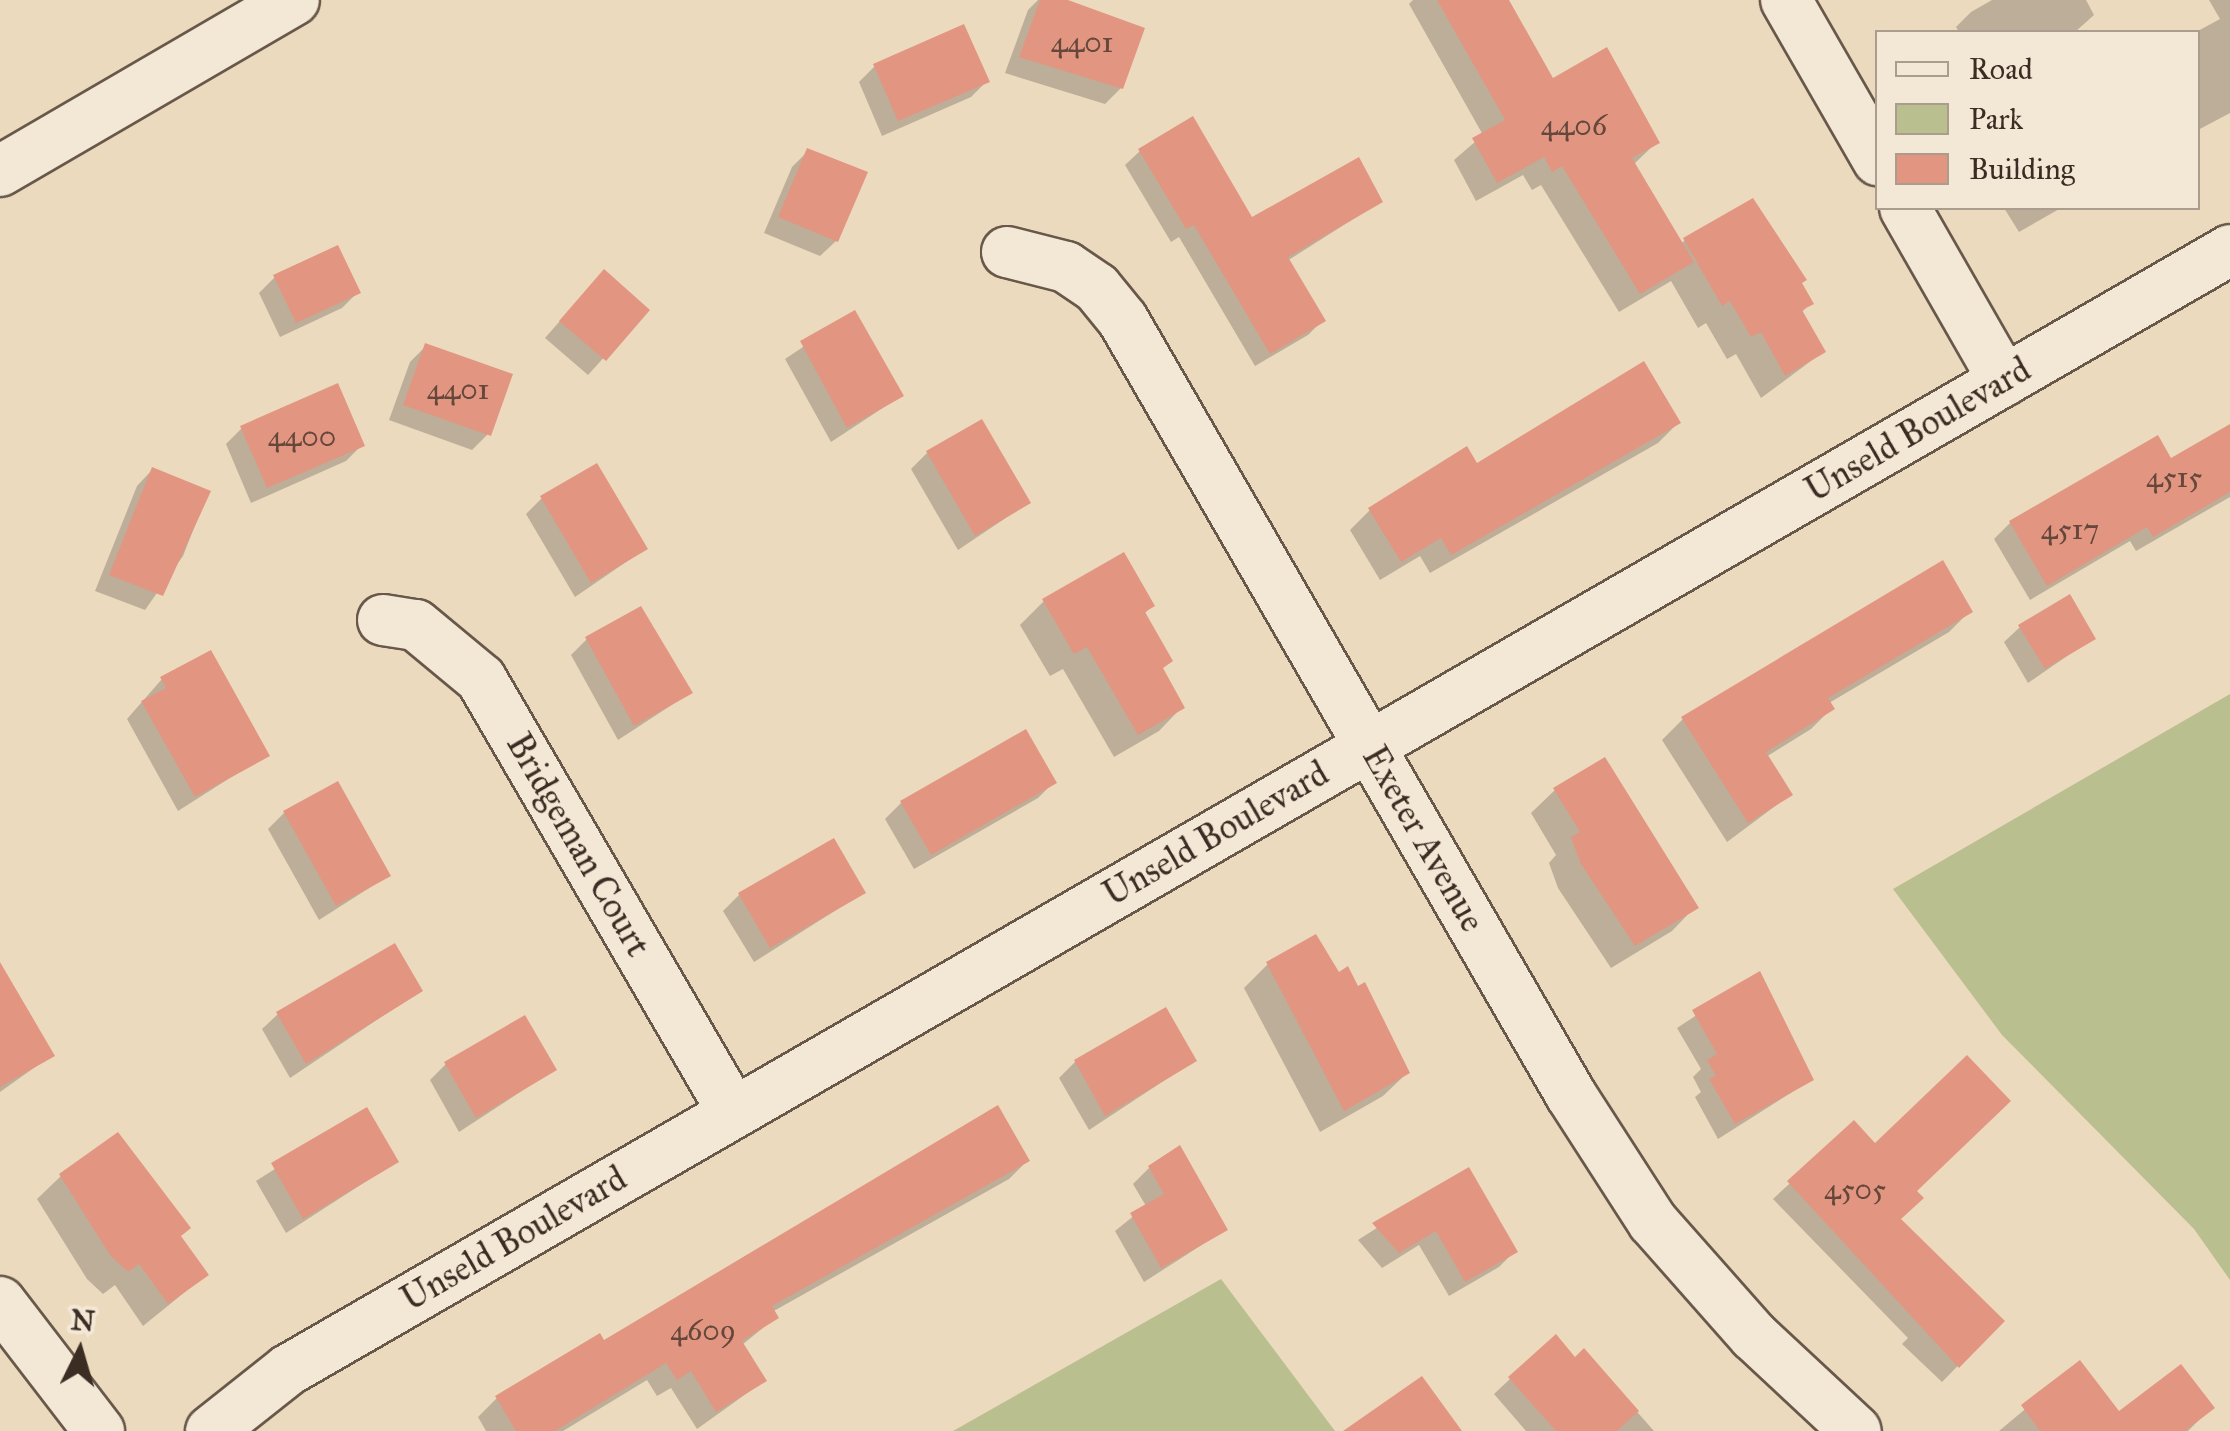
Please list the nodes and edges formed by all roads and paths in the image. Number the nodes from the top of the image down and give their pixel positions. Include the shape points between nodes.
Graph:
1 (294, 0) edge
2 (1786, 0) edge
3 (1875, 155) edge
4 (0, 171) edge
5 (1906, 210) edge
6 (2230, 250) edge
7 (1007, 252) dead end
8 (2004, 380) junction
9 (383, 620) dead end
10 (1370, 746) junction
11 (733, 1112) junction
12 (0, 1302) edge
13 (99, 1431) edge
14 (211, 1431) edge
15 (1856, 1431) edge

1 - 4 street
2 - 3 street
5 - 8 street
6 - 8 street, Unseld Boulevard
7 - 10 street, Exeter Avenue via 1066,267 1097,288 1122,320
8 - 10 street, Unseld Boulevard
9 - 11 street, Bridgeman Court via 416,625 481,678
10 - 11 street, Unseld Boulevard
10 - 15 street, Exeter Avenue via 1652,1222 1754,1336
11 - 14 street, Unseld Boulevard via 288,1370
12 - 13 street

